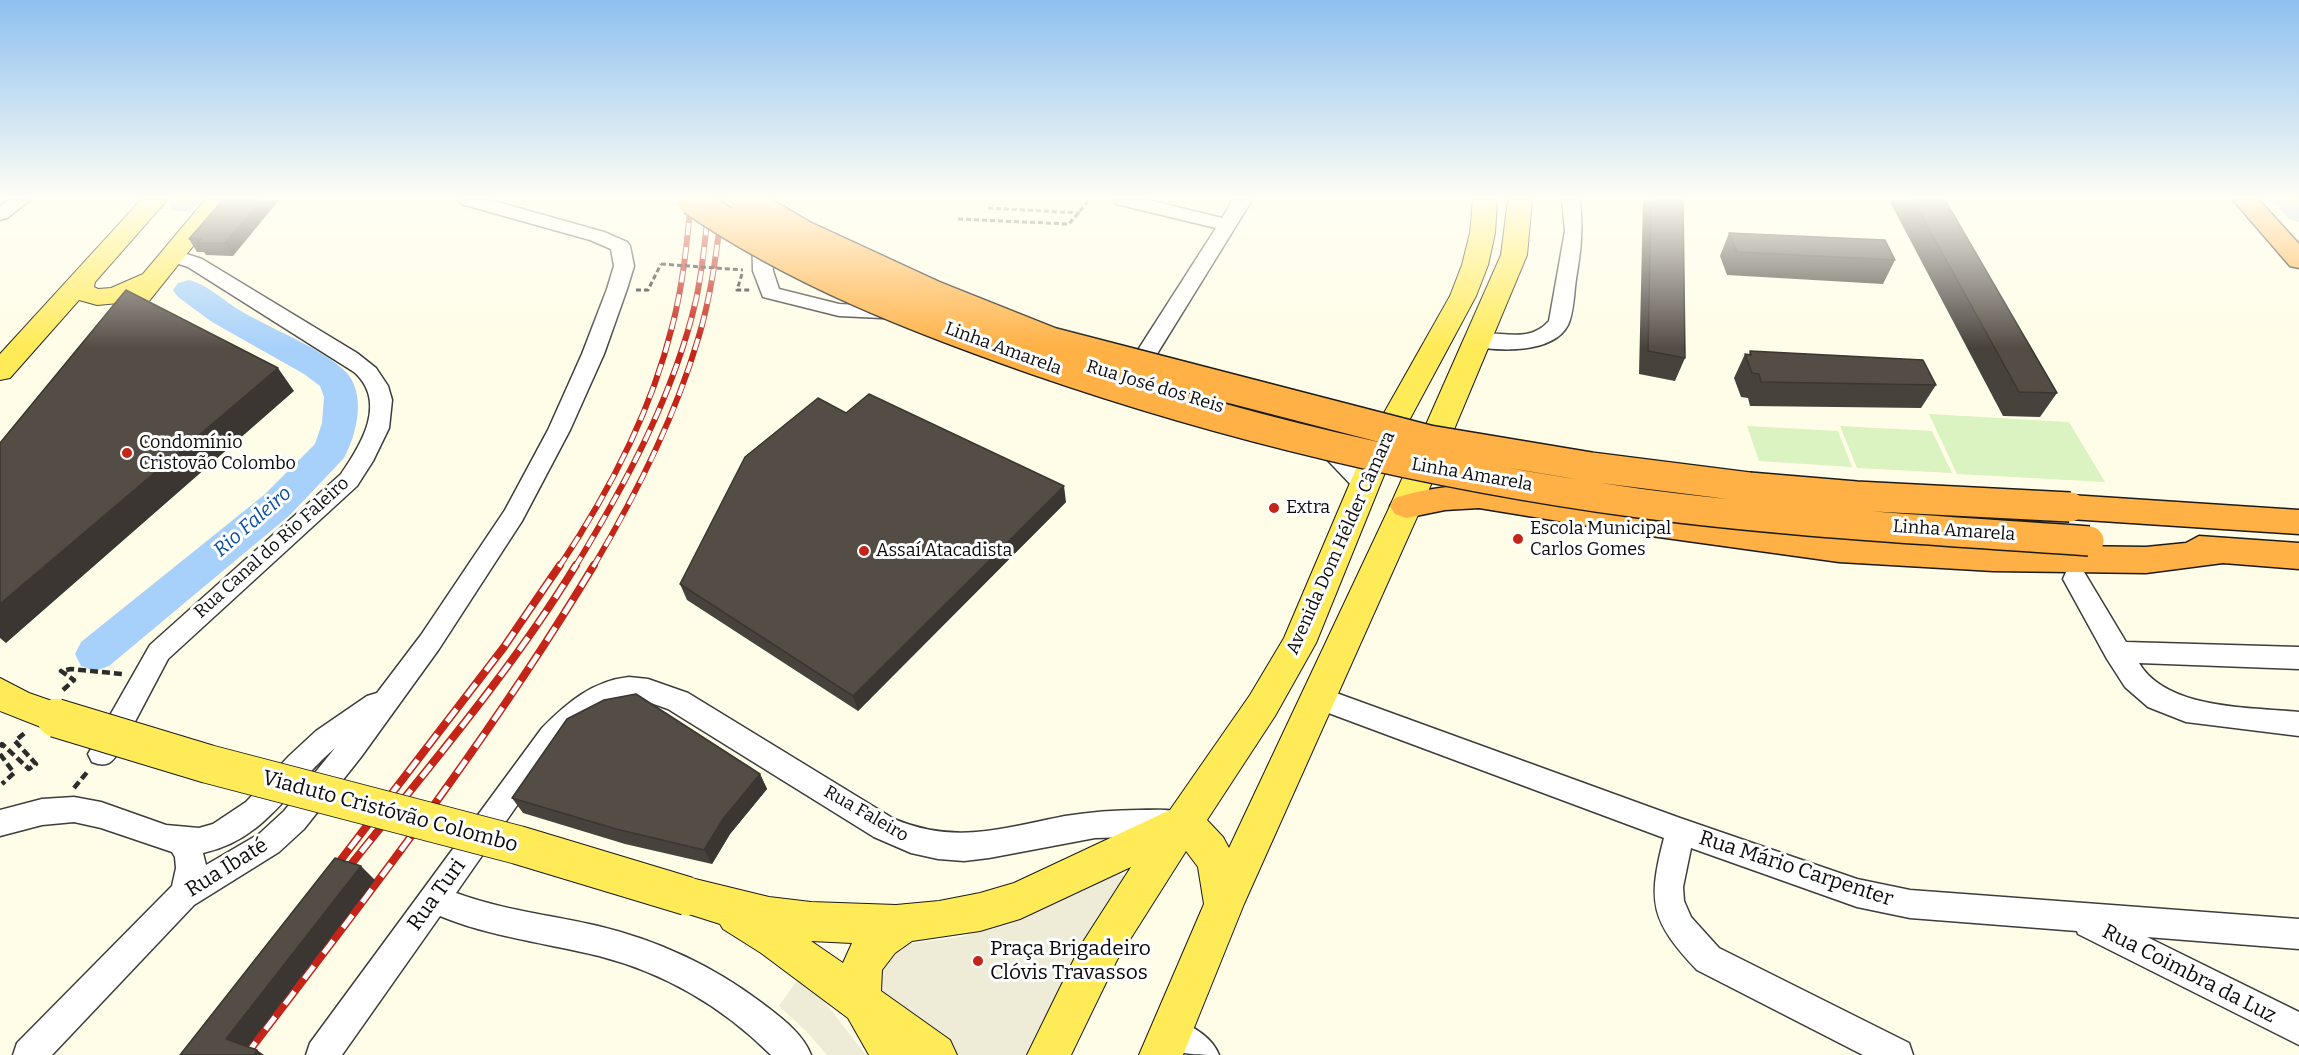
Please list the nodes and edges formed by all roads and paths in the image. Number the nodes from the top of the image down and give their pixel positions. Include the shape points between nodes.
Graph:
1 (110, 249) edge
2 (179, 249) edge
3 (621, 249) edge
4 (762, 249) edge
5 (770, 249) edge
6 (833, 249) edge
7 (855, 249) edge
8 (1213, 249) edge
9 (1480, 249) edge
10 (1515, 249) edge
11 (1571, 249) edge
12 (166, 265) junction
13 (82, 280) junction
14 (648, 290) dead end
15 (737, 290) dead end
16 (966, 323) junction
17 (1477, 340) junction
18 (92, 352) edge
19 (0, 371) edge
20 (1129, 381) junction
21 (1312, 432) junction
22 (1427, 454) junction
23 (1373, 464) junction
24 (1532, 504) junction
25 (1406, 506) junction
26 (2299, 506) edge
27 (2078, 508) junction
28 (2299, 522) edge
29 (2222, 551) junction
30 (2299, 556) edge
31 (2075, 579) dead end
32 (2116, 652) junction
33 (2299, 658) edge
34 (143, 676) junction
35 (610, 692) joint
36 (0, 693) edge
37 (389, 696) junction
38 (1317, 697) junction
39 (46, 715) junction
40 (2299, 724) edge
41 (0, 747) edge
42 (0, 754) edge
43 (102, 754) joint
44 (2, 784) dead end
45 (58, 809) junction
46 (1182, 823) junction
47 (0, 824) edge
48 (1680, 831) junction
49 (182, 843) junction
50 (183, 895) junction
51 (434, 898) junction
52 (705, 902) junction
53 (1224, 904) junction
54 (2079, 918) junction
55 (905, 923) junction
56 (2299, 934) edge
57 (860, 1001) junction
58 (2299, 1029) edge
59 (1178, 1048) edge
60 (29, 1055) edge
61 (322, 1055) edge
62 (795, 1055) edge
63 (895, 1055) edge
64 (935, 1055) edge
65 (1049, 1055) edge
66 (1897, 1055) edge

1 - 13 main road
2 - 12 main road
3 - 37 street, Rua Ibaté via 624,266 617,289 559,430 514,515 430,642
4 - 16 street, Rua José dos Reis via 764,278 773,295 839,310 927,315
5 - 29 highway, Linha Amarela, bridge via 908,314 1060,370 1257,429 1421,466 1590,496 1744,515
6 - 27 highway, Linha Amarela, bridge via 1051,342 1429,440 1592,467 1749,487
7 - 16 street via 958,300 964,305
8 - 20 street
9 - 23 main road, Avenida Dom Hélder Câmara via 1459,304
10 - 17 main road
11 - 17 street via 1559,323 1554,331 1545,337 1522,341
12 - 13 main road via 136,288 106,297 88,296 81,290
12 - 18 main road
12 - 34 street, Rua Canal do Rio Faleiro via 195,263 350,358 376,384 381,414 372,445 349,480 172,638
13 - 19 main road
14 - 15 path, bridge via 662,264 743,270
16 - 20 street, Rua José dos Reis
17 - 22 main road
20 - 21 street, Rua José dos Reis
21 - 23 street
21 - 23 street, Rua José dos Reis via 1357,442
22 - 23 main road via 1390,457
22 - 24 main road via 1554,478 1560,487 1556,495 1549,501
22 - 25 main road
23 - 46 main road, Avenida Dom Hélder Câmara via 1306,628 1285,669
24 - 25 highway via 1461,496
24 - 29 highway via 1839,549 1993,558 2146,560
25 - 38 main road
26 - 27 highway via 2219,502
27 - 28 highway, Linha Amarela
29 - 30 highway, Linha Amarela
31 - 32 street
32 - 33 street
32 - 40 street via 2145,690 2172,706
34 - 39 path via 61,671 74,680
34 - 43 street, Rua Canal do Rio Faleiro via 116,734
35 - 46 street, Rua Faleiro via 638,688 678,700 884,828 922,845 964,848 1096,825
35 - 51 street, Rua Turi via 579,710 565,724
36 - 39 main road, Viaduto Cristóvão Colombo
37 - 49 street via 311,752 244,822 216,837
37 - 50 street, Rua Ibaté via 283,831
38 - 48 street, Rua Mário Carpenter
38 - 53 main road
39 - 41 path via 15,741 36,764 29,769 2,744
39 - 52 main road, Viaduto Cristóvão Colombo, bridge via 208,764 518,845
42 - 44 path via 14,773
43 - 45 path
45 - 47 street
45 - 49 street via 85,811
46 - 53 main road via 1212,850
46 - 55 main road via 1020,900 967,915
46 - 65 main road, Avenida Dom Hélder Câmara via 1102,947
48 - 54 street, Rua Mário Carpenter via 1857,893 1899,902
48 - 66 street via 1668,883 1669,909 1684,934 1708,959
49 - 50 street via 188,849 191,864
50 - 60 street, Rua Ibaté
51 - 61 street, Rua Turi
51 - 62 street via 487,920 622,948 661,961 725,994
52 - 55 main road via 820,922
52 - 57 main road via 775,939
53 - 59 main road
54 - 56 street, Rua Mário Carpenter
54 - 58 street, Rua Coimbra da Luz
55 - 57 main road via 878,941 865,960 859,978
57 - 63 main road
57 - 64 main road

